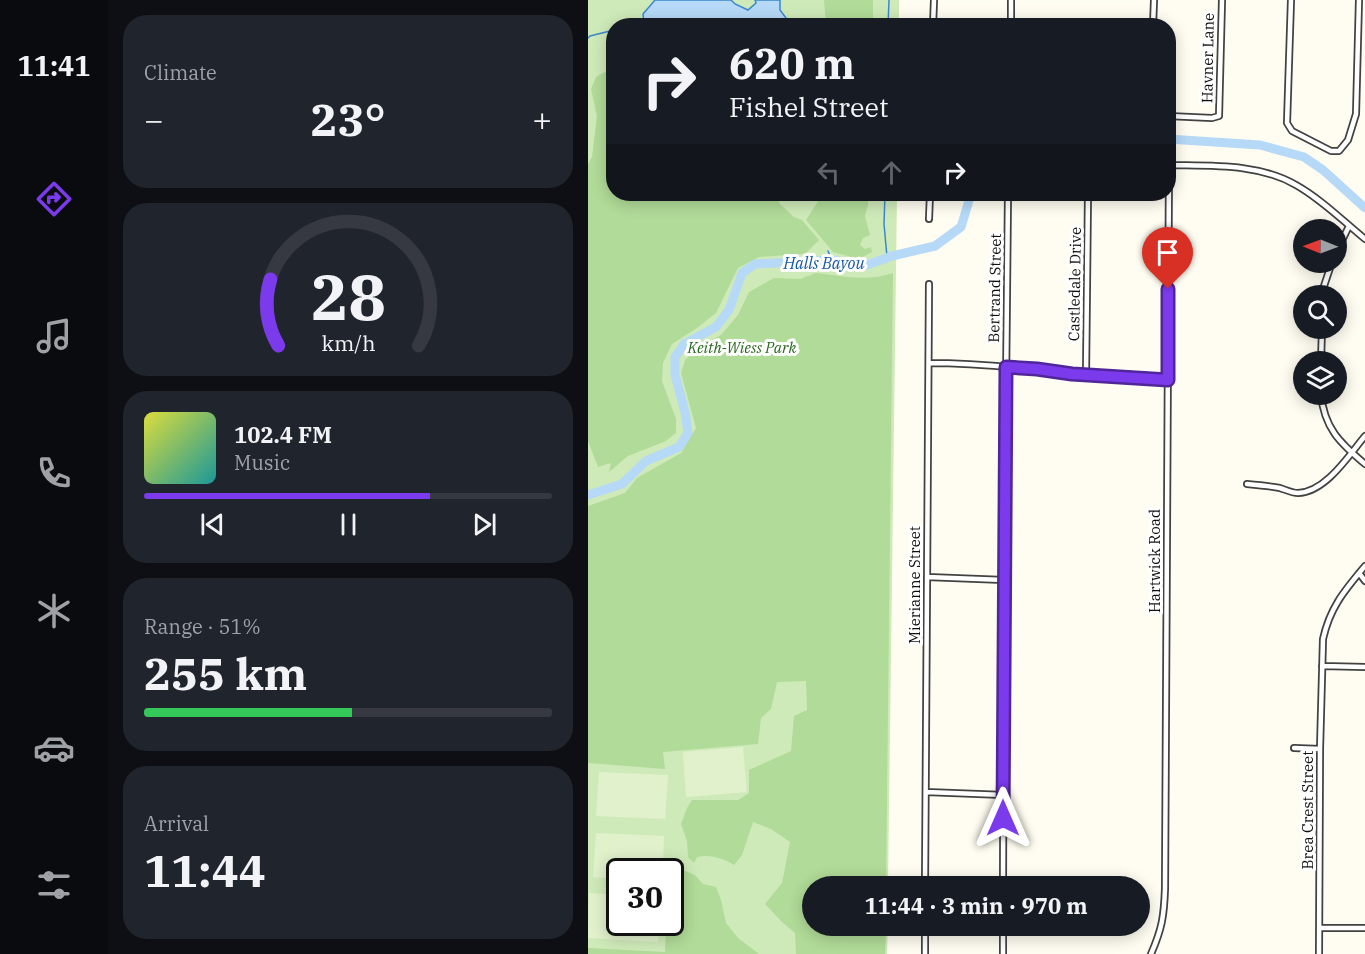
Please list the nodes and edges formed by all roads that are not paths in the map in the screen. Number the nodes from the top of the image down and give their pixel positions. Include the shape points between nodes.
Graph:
1 (934, 0) edge
2 (1011, 0) edge
3 (1154, 0) edge
4 (1222, 0) edge
5 (1291, 0) edge
6 (1359, 0) edge
7 (933, 18) edge
8 (1011, 18) edge
9 (1153, 18) edge
10 (1176, 116) edge
11 (1176, 165) edge
12 (930, 201) edge
13 (1008, 201) edge
14 (1088, 201) edge
15 (1169, 201) edge
16 (930, 219) dead end
17 (1349, 226) junction
18 (1347, 230) edge
19 (1365, 239) edge
20 (929, 284) dead end
21 (929, 363) junction
22 (1006, 367) junction
23 (1086, 375) junction
24 (1168, 380) junction
25 (1323, 405) edge
26 (1365, 436) edge
27 (1351, 452) junction
28 (1365, 464) edge
29 (1247, 484) dead end
30 (1365, 566) edge
31 (1359, 573) junction
32 (927, 578) junction
33 (1004, 580) junction
34 (1365, 581) edge
35 (1322, 666) junction
36 (1365, 667) edge
37 (1294, 748) dead end
38 (1320, 749) junction
39 (926, 792) junction
40 (1004, 795) junction
41 (925, 876) edge
42 (1003, 876) edge
43 (1319, 927) junction
44 (1365, 928) edge
45 (925, 936) edge
46 (1003, 936) edge
47 (925, 954) edge
48 (1003, 954) edge
49 (1151, 954) edge
50 (1319, 954) edge

1 - 7 street
2 - 8 street
3 - 9 street
4 - 10 street, Havner Lane via 1219,116
5 - 6 street via 1288,125 1292,131 1335,152 1348,140 1356,114
11 - 17 street via 1243,168 1278,177 1310,194
12 - 16 street
13 - 22 street, Bertrand Street
14 - 23 street, Castledale Drive
15 - 24 street, Hartwick Road
17 - 18 street
17 - 19 street
20 - 21 street, Mierianne Street
21 - 22 street
21 - 32 street, Mierianne Street
22 - 23 street
22 - 33 street, Bertrand Street
23 - 24 street
24 - 49 street, Hartwick Road via 1164,911
25 - 27 street via 1329,425
26 - 27 street
27 - 28 street
27 - 29 street via 1325,481 1307,491 1297,493
30 - 31 street, Brea Crest Street
31 - 34 street
31 - 35 street, Brea Crest Street via 1330,615 1323,639
32 - 33 street
32 - 39 street, Mierianne Street
33 - 40 street, Bertrand Street
35 - 36 street
35 - 38 street, Brea Crest Street
37 - 38 street
38 - 43 street, Brea Crest Street
39 - 40 street
39 - 41 street, Mierianne Street
40 - 42 street, Bertrand Street
43 - 44 street
43 - 50 street, Brea Crest Street
45 - 47 street
46 - 48 street

